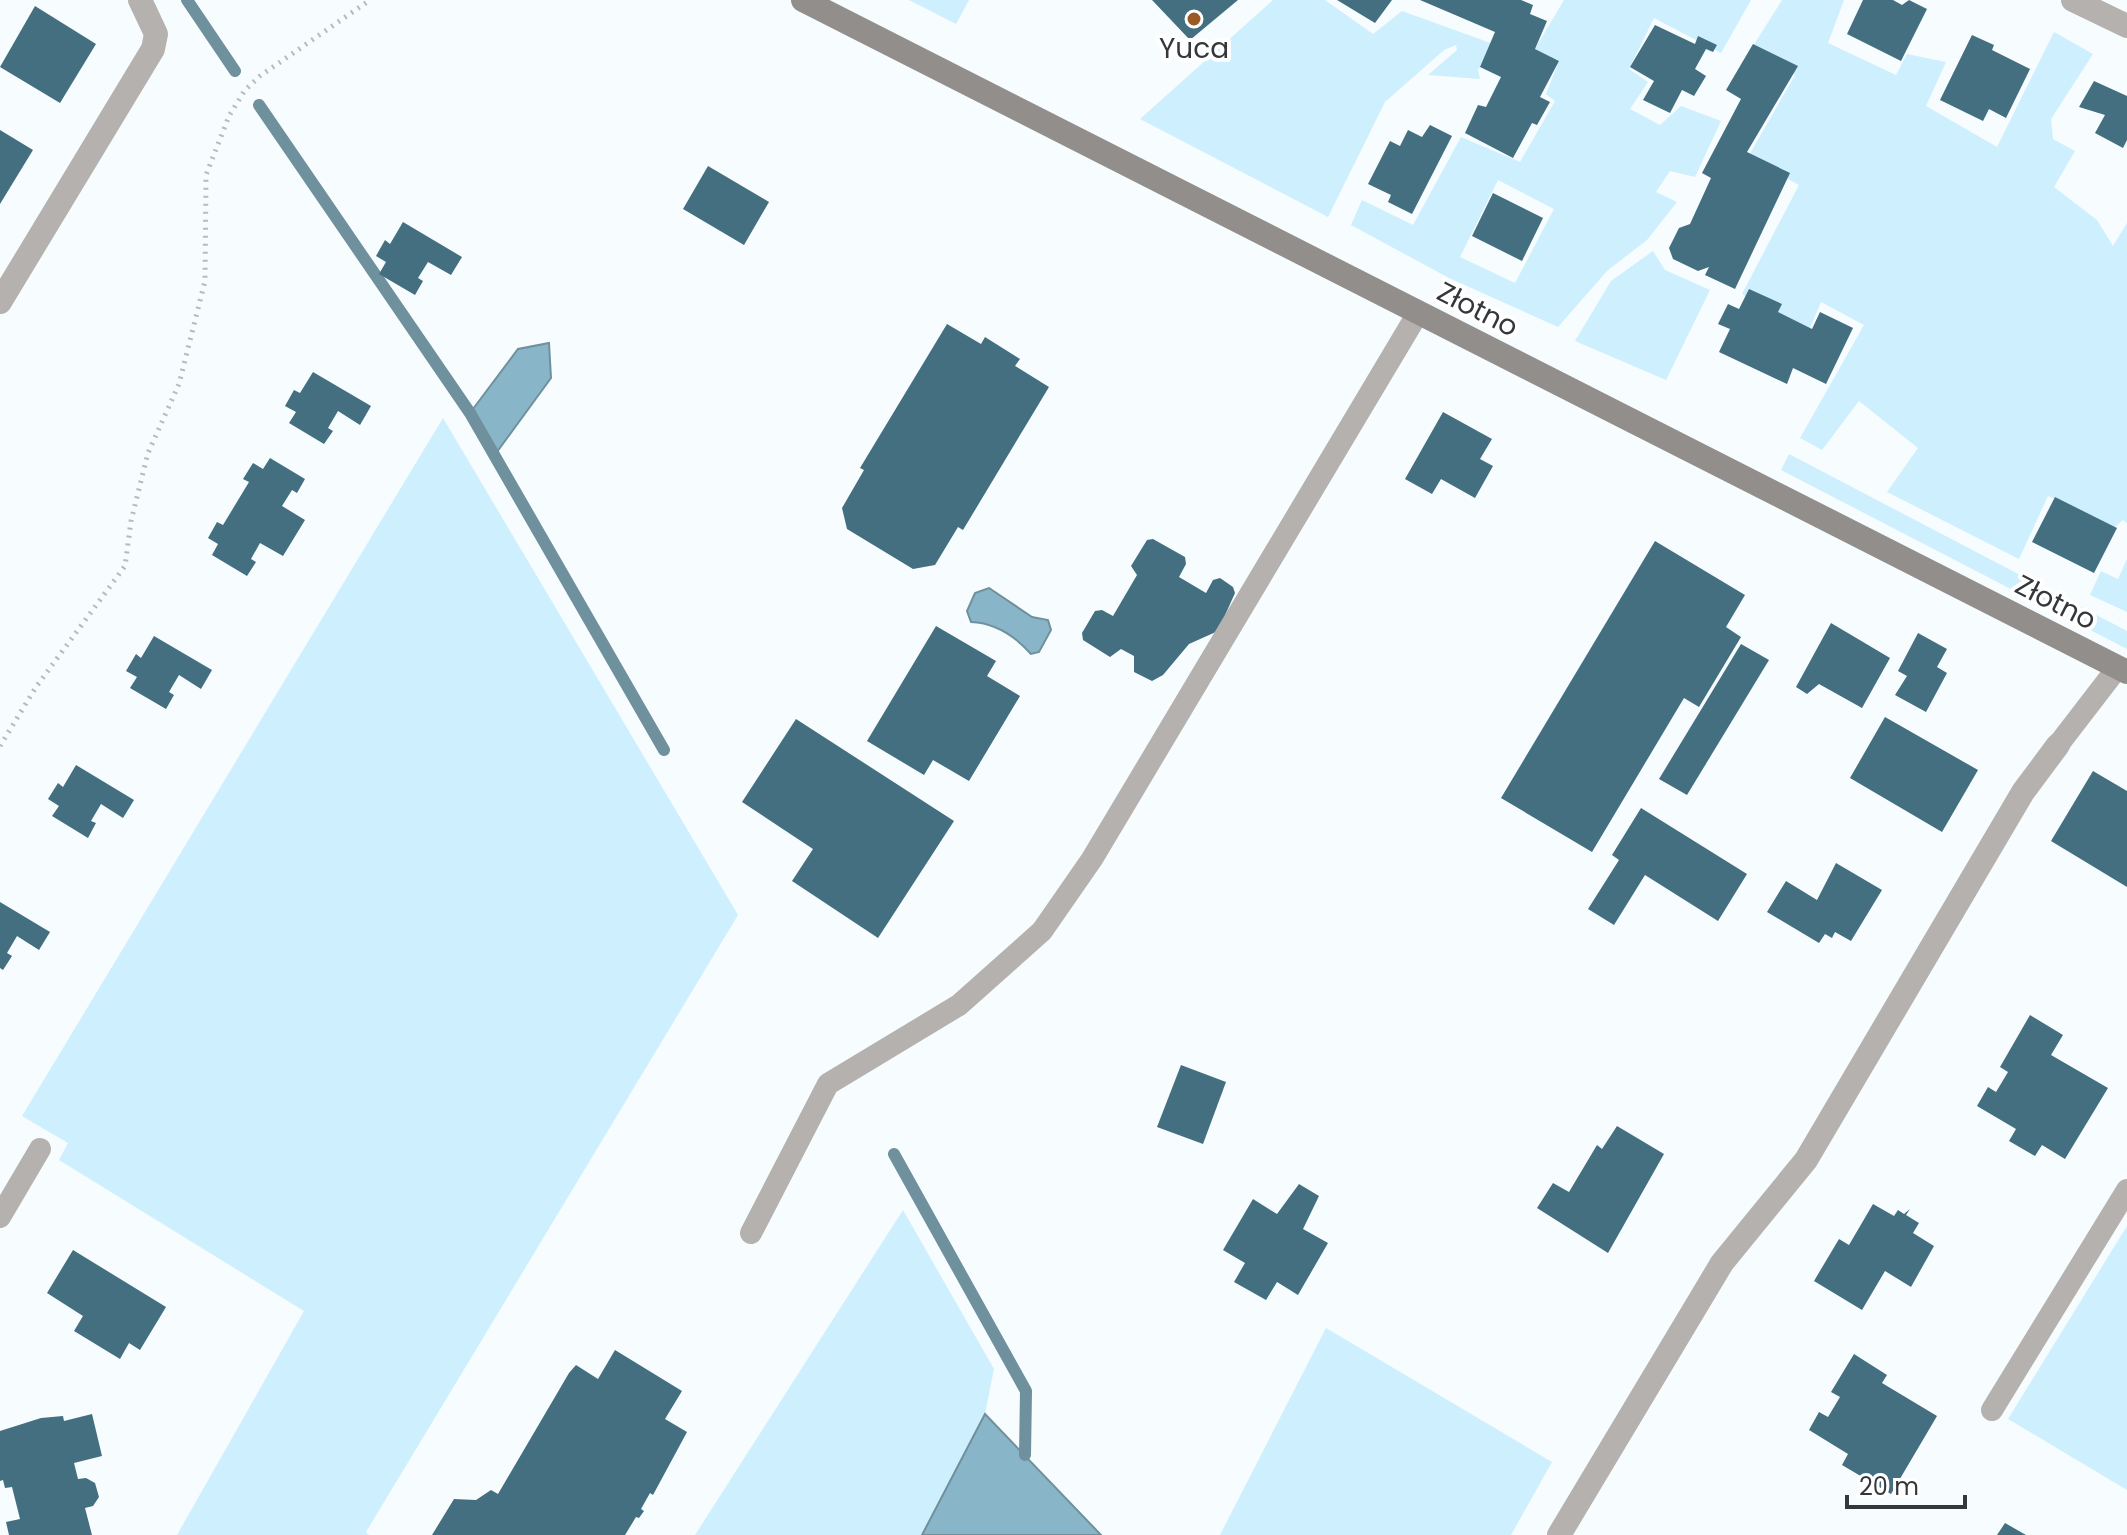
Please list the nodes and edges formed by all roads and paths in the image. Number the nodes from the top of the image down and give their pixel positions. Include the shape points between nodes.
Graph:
1 (140, 0) edge
2 (370, 0) edge
3 (803, 0) edge
4 (2088, 3) edge
5 (2127, 26) edge
6 (0, 302) edge
7 (1418, 313) junction
8 (2122, 670) edge
9 (2058, 745) joint
10 (0, 746) edge
11 (40, 1149) dead end
12 (2127, 1190) edge
13 (0, 1217) edge
14 (751, 1233) dead end
15 (1992, 1410) dead end
16 (1559, 1535) edge

1 - 6 street via 156,34 153,49
2 - 10 path via 260,76 229,116 206,175 205,281 179,384 148,453 125,566 36,687
3 - 7 street, Złotno
4 - 5 street
7 - 8 street, Złotno
7 - 14 lane via 1092,859 1042,931 959,1005 828,1084
8 - 9 lane
9 - 16 street via 2023,792 1806,1160 1722,1263
11 - 13 lane
12 - 15 lane

